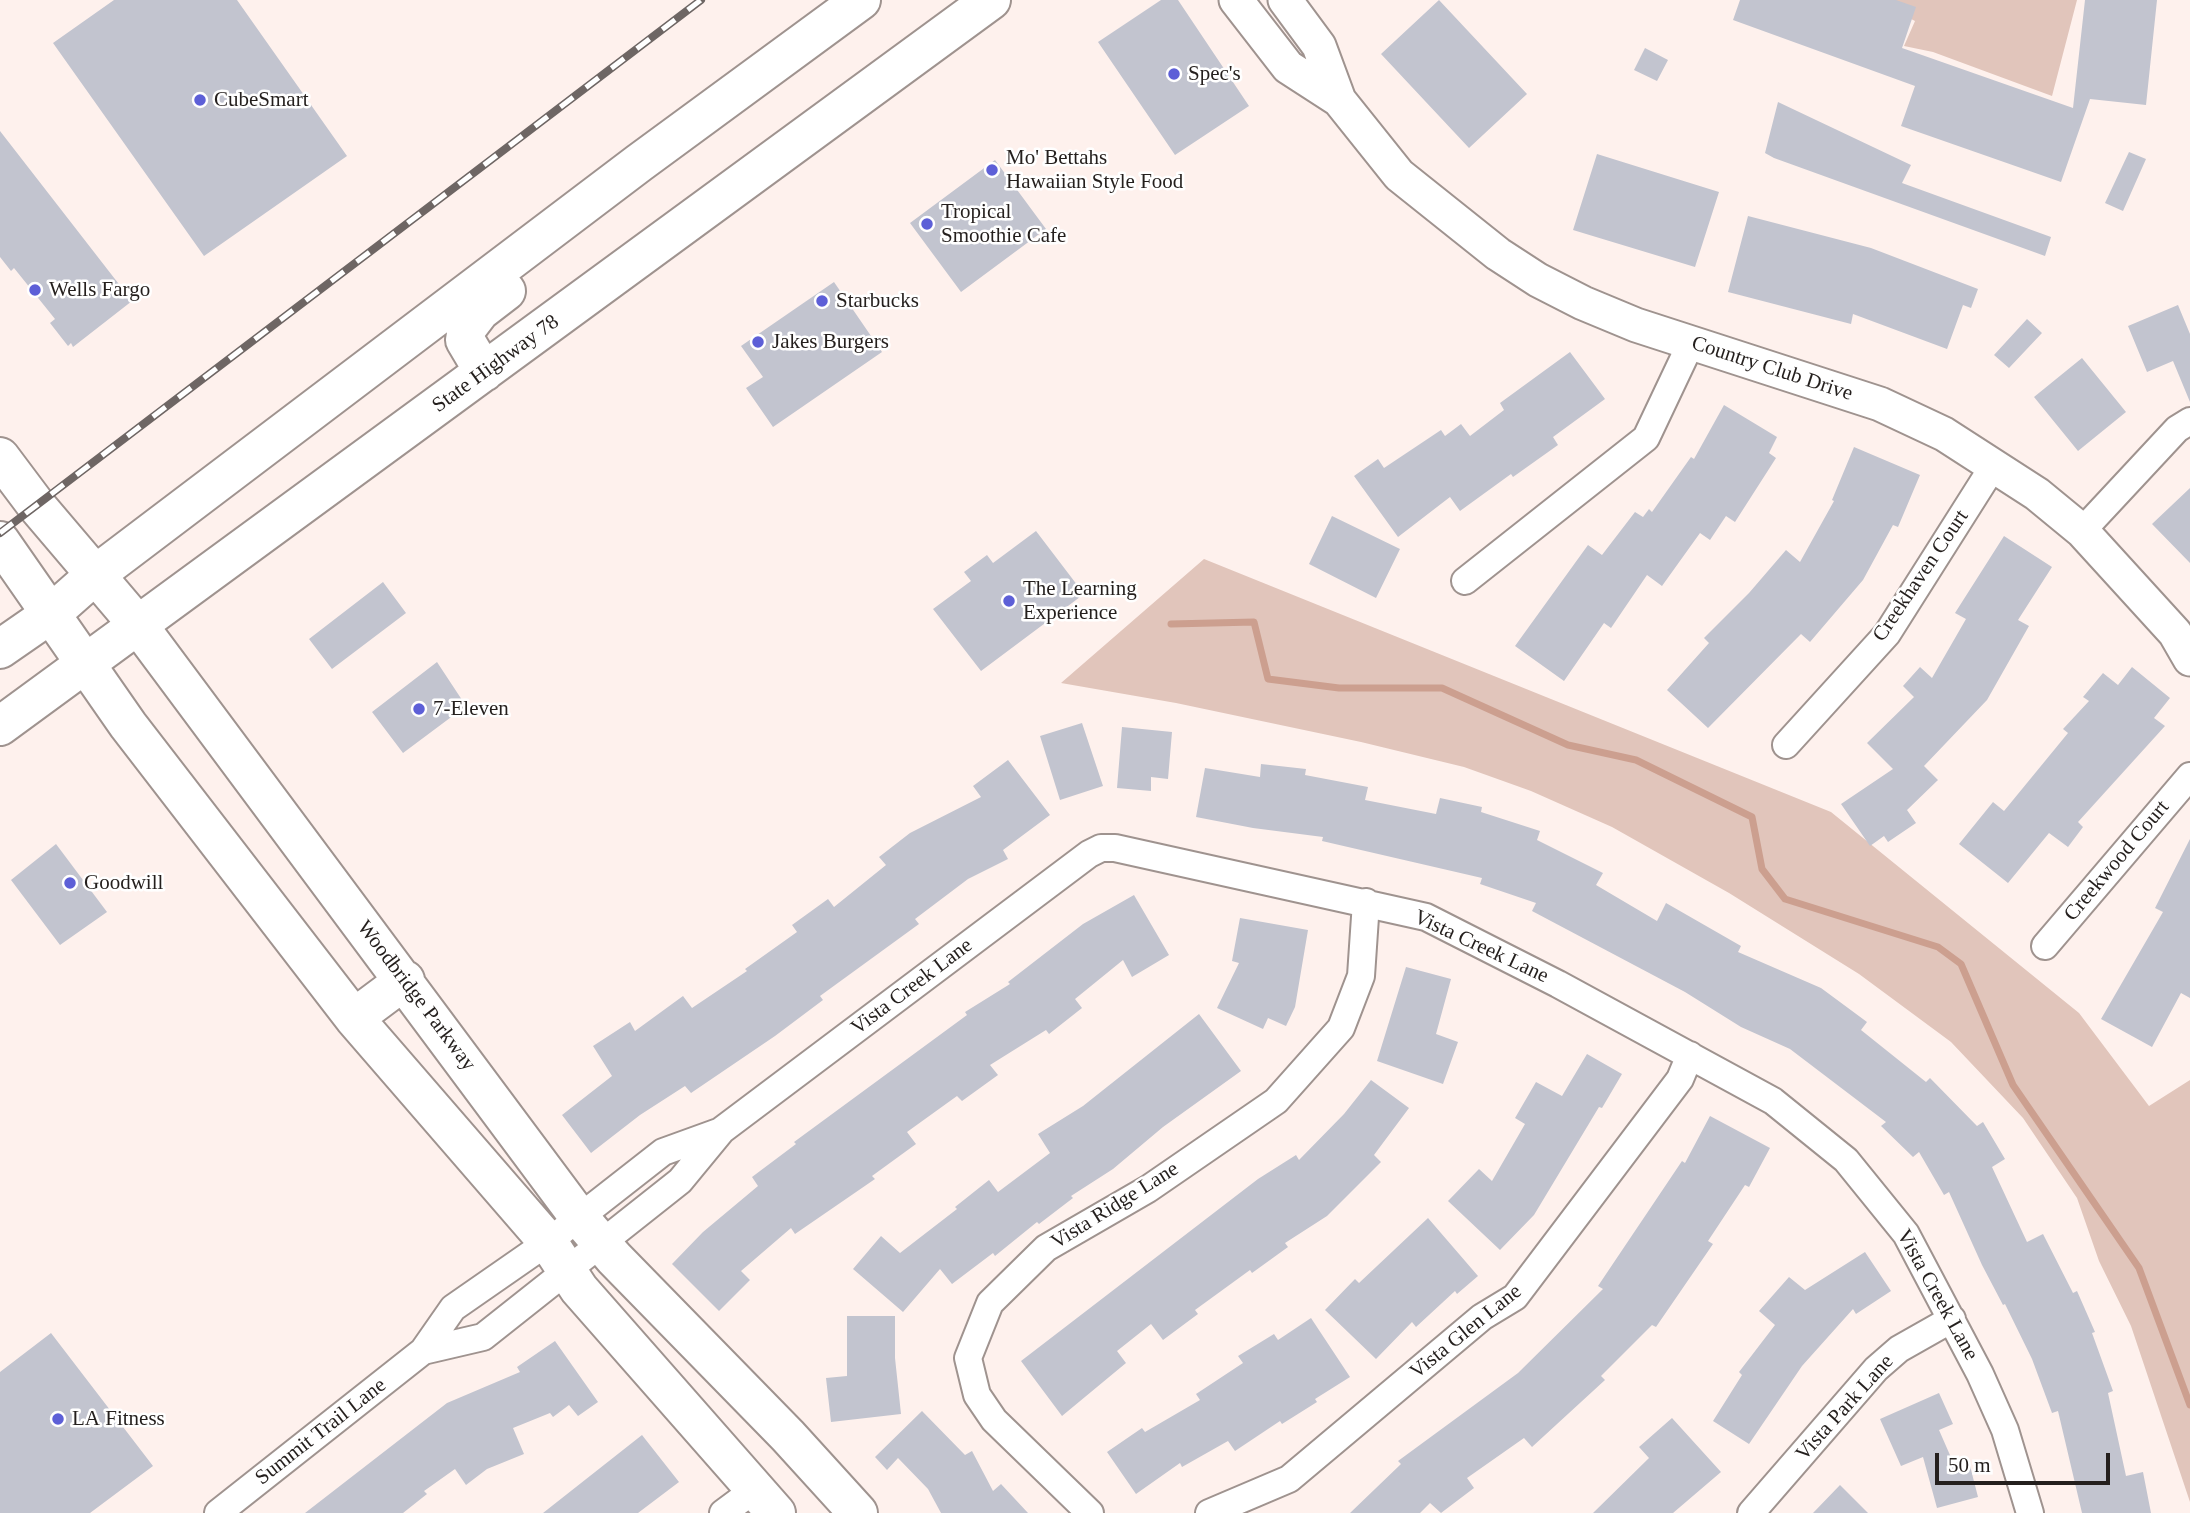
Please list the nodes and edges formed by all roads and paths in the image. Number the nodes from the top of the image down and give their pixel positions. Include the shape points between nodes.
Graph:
1 (861, 0) edge
2 (991, 0) edge
3 (1284, 0) edge
4 (1245, 11) edge
5 (1339, 100) junction
6 (639, 163) junction
7 (1691, 343) junction
8 (484, 372) junction
9 (2190, 421) edge
10 (0, 457) edge
11 (1994, 465) junction
12 (2082, 531) junction
13 (0, 541) edge
14 (95, 575) junction
15 (1465, 581) dead end
16 (52, 613) junction
17 (138, 625) junction
18 (0, 649) edge
19 (2190, 659) edge
20 (85, 664) junction
21 (0, 726) edge
22 (1786, 745) dead end
23 (2190, 776) edge
24 (1366, 902) junction
25 (2045, 946) dead end
26 (405, 980) junction
27 (354, 1018) junction
28 (1690, 1055) junction
29 (589, 1228) junction
30 (557, 1256) junction
31 (1952, 1319) junction
32 (423, 1351) junction
33 (765, 1502) edge
34 (218, 1513) edge
35 (723, 1513) edge
36 (858, 1513) edge
37 (1090, 1513) edge
38 (1209, 1513) edge
39 (1751, 1513) edge
40 (2031, 1513) edge

1 - 6 main road
2 - 8 main road, State Highway 78
3 - 4 street, Country Club Drive
3 - 5 street, Country Club Drive via 1319,46
4 - 5 street, Country Club Drive via 1288,66
5 - 7 street, Country Club Drive via 1399,175 1499,254 1583,303
6 - 8 main road via 618,206 480,311 467,328 465,340
6 - 14 main road
7 - 11 street, Country Club Drive via 1880,404 1944,434
7 - 15 street via 1646,438
8 - 17 main road, State Highway 78
9 - 12 street via 2177,429
10 - 14 main road, Woodbridge Parkway
11 - 12 street, Country Club Drive
11 - 22 street, Creekhaven Court via 1887,634
12 - 19 street, Country Club Drive via 2175,633
13 - 16 main road
14 - 16 main road
14 - 17 main road, Woodbridge Parkway
16 - 18 main road
16 - 20 main road
17 - 20 main road, State Highway 78
17 - 26 main road, Woodbridge Parkway
20 - 21 main road, State Highway 78
20 - 27 main road
23 - 25 street, Creekwood Court
24 - 28 street, Vista Creek Lane via 1426,917
24 - 29 street, Vista Creek Lane via 1145,853 1101,848 722,1130 680,1181
24 - 37 street, Vista Ridge Lane via 1361,976 1341,1028 1276,1101 1148,1189 1046,1248 990,1303 968,1359 977,1395 994,1420
26 - 27 main road
26 - 29 main road, Woodbridge Parkway
27 - 30 main road
28 - 31 street, Vista Creek Lane via 1773,1101 1846,1160 1906,1234
28 - 38 street, Vista Glen Lane via 1680,1079 1515,1297 1482,1317 1289,1479
29 - 30 street, Summit Trail Lane
29 - 36 main road, Woodbridge Parkway
30 - 32 street, Summit Trail Lane via 453,1308
30 - 32 street, Summit Trail Lane via 483,1337
30 - 33 main road
31 - 39 street, Vista Park Lane via 1899,1349 1876,1368
31 - 40 street, Vista Creek Lane via 2005,1430
32 - 34 street, Summit Trail Lane
33 - 35 street

